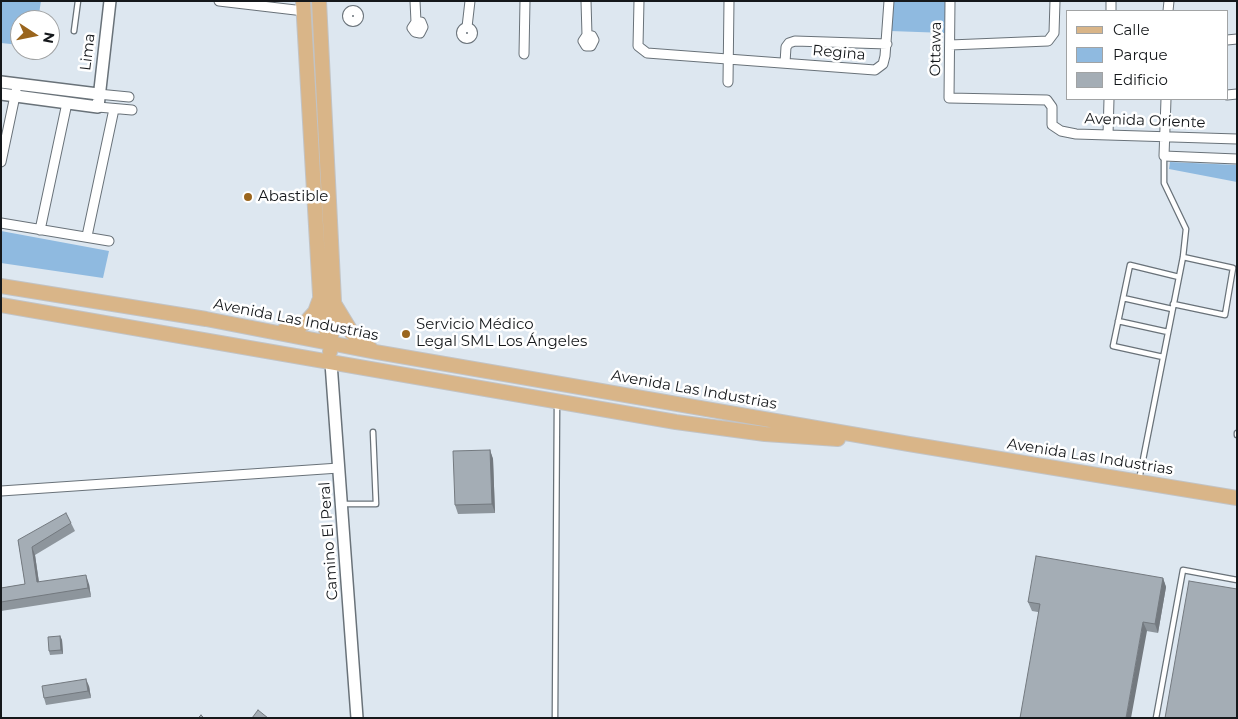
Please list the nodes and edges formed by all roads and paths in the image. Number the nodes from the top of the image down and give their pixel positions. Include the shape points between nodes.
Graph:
1 (78, 1) edge
2 (110, 1) edge
3 (219, 1) edge
4 (319, 1) edge
5 (359, 1) edge
6 (415, 1) edge
7 (470, 1) edge
8 (525, 1) edge
9 (586, 1) edge
10 (639, 1) edge
11 (729, 1) edge
12 (889, 1) edge
13 (950, 1) edge
14 (1055, 1) edge
15 (304, 6) edge
16 (356, 11) dead end
17 (416, 22) dead end
18 (468, 27) dead end
19 (74, 31) dead end
20 (587, 36) dead end
21 (886, 44) junction
22 (950, 45) junction
23 (524, 54) dead end
24 (728, 58) junction
25 (784, 63) junction
26 (1, 82) edge
27 (728, 82) dead end
28 (16, 84) junction
29 (1, 94) edge
30 (98, 94) junction
31 (15, 96) junction
32 (129, 97) dead end
33 (1109, 100) edge
34 (1166, 100) edge
35 (67, 103) junction
36 (98, 107) junction
37 (114, 109) junction
38 (132, 110) dead end
39 (311, 126) junction
40 (326, 126) junction
41 (1054, 128) joint
42 (1108, 135) junction
43 (1164, 137) junction
44 (1237, 139) edge
45 (1164, 156) junction
46 (1237, 159) edge
47 (1, 162) edge
48 (1, 223) edge
49 (40, 230) junction
50 (87, 236) junction
51 (109, 241) dead end
52 (316, 248) junction
53 (331, 248) junction
54 (1183, 257) junction
55 (1179, 277) junction
56 (1, 286) edge
57 (1123, 298) junction
58 (327, 300) junction
59 (1, 305) edge
60 (1172, 307) junction
61 (1118, 321) junction
62 (276, 332) junction
63 (1168, 332) junction
64 (330, 343) junction
65 (376, 352) junction
66 (1163, 357) junction
67 (330, 363) junction
68 (557, 402) junction
69 (373, 432) dead end
70 (909, 444) junction
71 (339, 468) junction
72 (1139, 481) junction
73 (1, 491) edge
74 (1237, 493) edge
75 (1236, 498) edge
76 (342, 504) junction
77 (1237, 580) edge
78 (357, 718) edge
79 (555, 718) edge
80 (1156, 718) edge

1 - 19 lane
2 - 30 street, Lima
3 - 15 street
4 - 40 main road
5 - 16 street
6 - 17 street
7 - 18 street
8 - 23 street
9 - 20 street
10 - 24 street, Regina via 638,46 641,51
11 - 24 street
12 - 21 street, Regina
13 - 22 street, Ottawa
14 - 22 street via 1054,33 1048,41
15 - 39 main road
21 - 25 street via 795,41 786,47
21 - 25 street, Regina via 883,64 875,70
22 - 41 street, Ottawa via 949,98 1047,100 1052,107
24 - 25 street, Regina
24 - 27 street
26 - 28 street
28 - 30 street
28 - 31 street
29 - 31 street
30 - 32 street
30 - 36 street, Lima
31 - 35 street
31 - 47 street
33 - 42 street
34 - 43 street
35 - 36 street
35 - 49 street
36 - 37 street
37 - 38 street
37 - 50 street
39 - 40 main road
39 - 52 main road
40 - 53 main road
41 - 42 street, Avenida Oriente via 1076,134
42 - 43 street, Avenida Oriente
43 - 44 street, Avenida Oriente
43 - 45 street
45 - 46 street
45 - 54 lane via 1164,183 1186,228
48 - 49 street
49 - 50 street
50 - 51 street
52 - 53 main road
52 - 58 main road
53 - 58 main road
54 - 55 lane
54 - 60 lane via 1233,268 1225,315
55 - 57 lane via 1130,266
55 - 60 lane
56 - 62 main road, Avenida Las Industrias
57 - 60 lane
57 - 61 lane
58 - 62 main road via 305,323 295,329
58 - 64 main road
58 - 65 main road via 352,333
59 - 67 main road, Avenida Las Industrias
60 - 63 lane
61 - 63 lane
61 - 66 lane via 1113,346
62 - 64 main road, Avenida Las Industrias
63 - 66 lane
64 - 65 main road, Avenida Las Industrias
64 - 67 main road
65 - 70 main road, Avenida Las Industrias
66 - 72 lane
67 - 68 main road, Avenida Las Industrias
67 - 71 street, Camino El Peral
68 - 70 main road, Avenida Las Industrias via 726,429
68 - 79 lane
69 - 76 lane via 376,504
70 - 72 main road, Avenida Las Industrias
71 - 73 street
71 - 76 street, Camino El Peral
72 - 75 main road, Avenida Las Industrias
74 - 75 lane
76 - 78 street, Camino El Peral
77 - 80 lane via 1183,570

